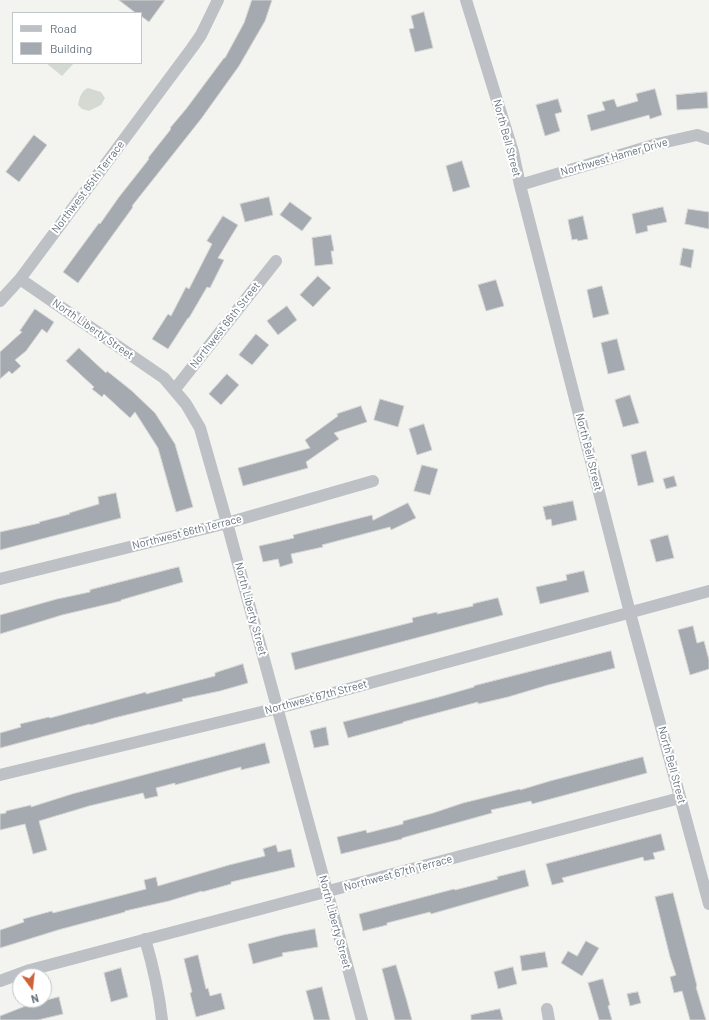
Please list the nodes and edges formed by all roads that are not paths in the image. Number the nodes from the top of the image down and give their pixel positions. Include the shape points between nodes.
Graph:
1 (218, 0) edge
2 (466, 0) edge
3 (709, 139) edge
4 (520, 185) junction
5 (276, 261) dead end
6 (20, 279) junction
7 (0, 301) edge
8 (175, 390) junction
9 (373, 481) dead end
10 (227, 523) junction
11 (0, 579) edge
12 (709, 592) edge
13 (630, 613) junction
14 (278, 708) junction
15 (0, 775) edge
16 (680, 798) junction
17 (327, 891) junction
18 (709, 904) edge
19 (145, 939) junction
20 (0, 981) edge
21 (162, 1020) edge
22 (362, 1020) edge

1 - 6 street, Northwest 65th Terrace via 201,35
2 - 4 street, North Bell Street via 514,152
3 - 4 street, Northwest Hamer Drive via 697,135 657,144
4 - 13 street, North Bell Street
5 - 8 street, Northwest 66th Street
6 - 7 street, Northwest 65th Terrace
6 - 8 street, North Liberty Street via 164,378
8 - 10 street, North Liberty Street via 200,428
9 - 10 street, Northwest 66th Terrace
10 - 11 street, Northwest 66th Terrace
10 - 14 street, North Liberty Street
12 - 13 street
13 - 14 street, Northwest 67th Street
13 - 16 street, North Bell Street
14 - 15 street, Northwest 67th Street
14 - 17 street, North Liberty Street
16 - 17 street, Northwest 67th Terrace
16 - 18 street, North Bell Street
17 - 19 street, Northwest 67th Terrace
17 - 22 street, North Liberty Street
19 - 20 street, Northwest 67th Terrace via 30,970
19 - 21 street via 160,995

